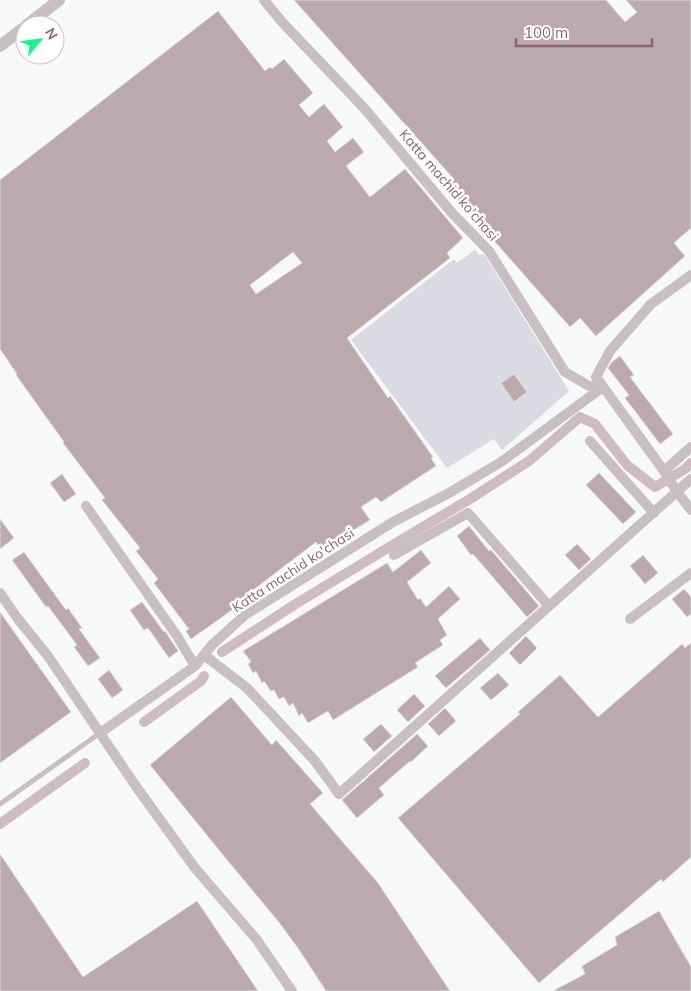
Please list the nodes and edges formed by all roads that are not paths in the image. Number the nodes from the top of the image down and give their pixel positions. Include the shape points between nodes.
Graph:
1 (59, 0) edge
2 (264, 0) edge
3 (40, 15) edge
4 (15, 34) edge
5 (0, 46) edge
6 (691, 275) edge
7 (604, 387) junction
8 (590, 441) dead end
9 (691, 447) edge
10 (664, 471) junction
11 (691, 479) edge
12 (677, 492) junction
13 (86, 506) dead end
14 (691, 510) edge
15 (654, 512) junction
16 (394, 555) dead end
17 (691, 573) edge
18 (0, 593) edge
19 (549, 606) junction
20 (630, 619) dead end
21 (204, 655) junction
22 (195, 666) junction
23 (100, 733) junction
24 (0, 804) edge
25 (292, 991) edge

1 - 3 street
2 - 7 street, Katta machid ko'chasi via 489,251 565,372 589,386
4 - 5 street
6 - 7 street via 651,304 610,351 596,378
7 - 10 street
7 - 21 street, Katta machid ko'chasi via 501,462 393,522 245,615
8 - 15 street
9 - 10 street
10 - 12 street
11 - 12 street
12 - 14 street
12 - 15 street
13 - 22 street
15 - 19 street
16 - 19 street via 468,513
17 - 20 street
18 - 23 street
19 - 21 street via 339,794 315,761 247,688
21 - 22 street, Katta machid ko'chasi
22 - 23 street, Katta machid ko'chasi
23 - 24 lane
23 - 25 street via 195,868 257,940

